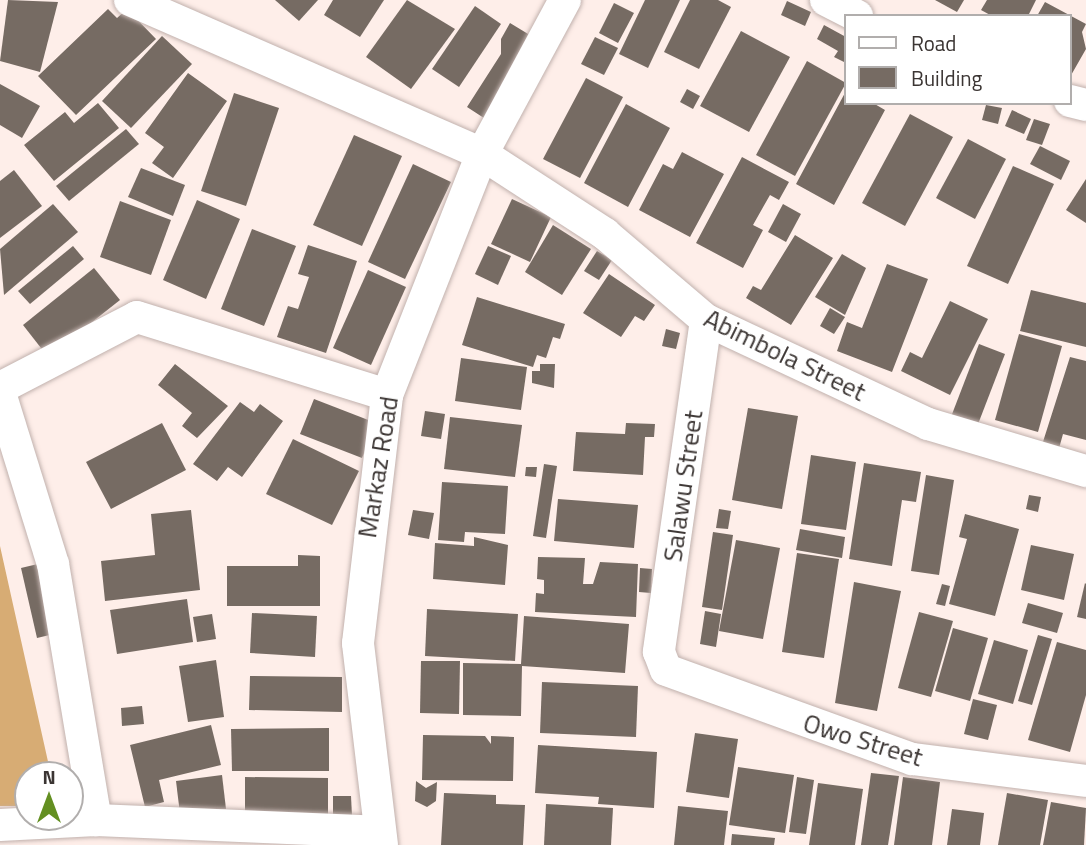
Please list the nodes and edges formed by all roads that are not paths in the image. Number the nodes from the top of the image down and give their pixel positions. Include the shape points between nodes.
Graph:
1 (130, 0) edge
2 (565, 0) edge
3 (826, 0) edge
4 (853, 14) edge
5 (482, 153) junction
6 (706, 320) junction
7 (0, 388) edge
8 (0, 393) edge
9 (387, 395) junction
10 (1086, 471) edge
11 (659, 652) joint
12 (1086, 781) edge
13 (96, 820) junction
14 (0, 825) edge
15 (380, 838) edge

1 - 5 street, Abimbola Street
2 - 5 street, Markaz Road
3 - 4 street
5 - 6 street, Abimbola Street via 606,234
5 - 9 street, Markaz Road
6 - 10 street, Abimbola Street via 928,425
6 - 11 street, Salawu Street
7 - 9 street via 137,317
8 - 13 street via 53,564
9 - 15 street, Markaz Road via 358,643
11 - 12 street, Owo Street via 666,670 682,679 912,759
13 - 14 street
13 - 15 street

